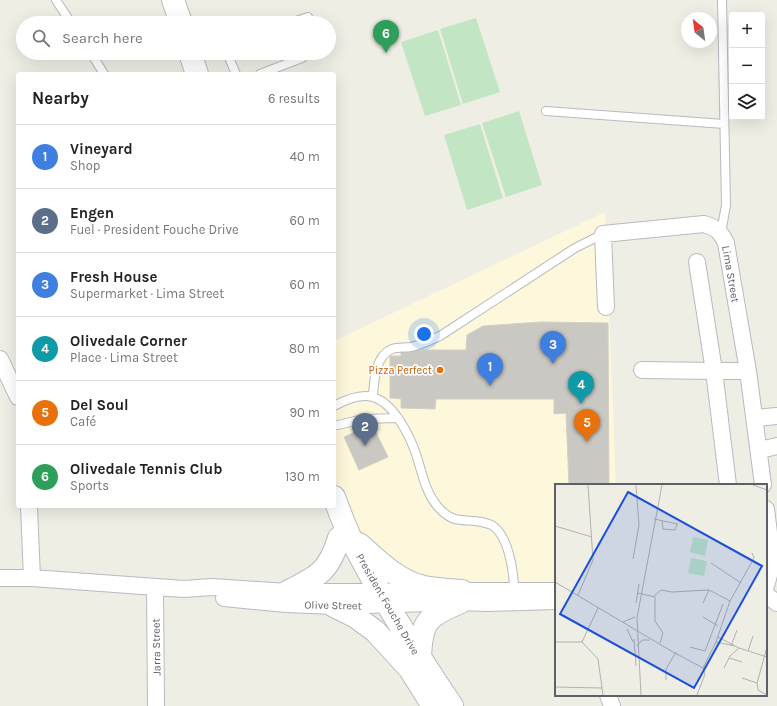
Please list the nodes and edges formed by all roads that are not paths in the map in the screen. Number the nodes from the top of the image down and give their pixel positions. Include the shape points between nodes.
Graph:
1 (56, 0) edge
2 (164, 0) edge
3 (173, 0) edge
4 (722, 0) edge
5 (66, 16) edge
6 (169, 16) edge
7 (179, 16) edge
8 (95, 60) edge
9 (230, 60) edge
10 (297, 60) edge
11 (103, 72) edge
12 (235, 72) edge
13 (265, 72) edge
14 (546, 111) dead end
15 (724, 124) junction
16 (721, 233) junction
17 (603, 234) junction
18 (697, 262) dead end
19 (606, 307) dead end
20 (0, 359) edge
21 (642, 370) dead end
22 (748, 371) junction
23 (714, 372) junction
24 (16, 393) edge
25 (373, 396) junction
26 (336, 405) edge
27 (777, 416) edge
28 (398, 418) junction
29 (755, 418) junction
30 (338, 425) dead end
31 (777, 446) edge
32 (760, 450) junction
33 (728, 484) edge
34 (763, 484) edge
35 (336, 505) edge
36 (29, 508) edge
37 (326, 508) edge
38 (767, 517) edge
39 (344, 537) junction
40 (0, 578) edge
41 (32, 578) junction
42 (767, 581) edge
43 (155, 588) junction
44 (184, 589) junction
45 (514, 591) junction
46 (555, 591) edge
47 (287, 592) junction
48 (462, 596) junction
49 (767, 596) edge
50 (376, 598) junction
51 (555, 601) edge
52 (777, 603) edge
53 (334, 606) junction
54 (414, 663) junction
55 (608, 696) edge
56 (156, 706) edge
57 (433, 706) edge
58 (452, 706) edge
59 (612, 706) edge

1 - 5 lane
2 - 6 street
3 - 7 street
4 - 15 lane
8 - 11 lane
9 - 12 lane
10 - 13 lane
14 - 15 lane
15 - 16 lane via 726,215
16 - 17 street, Lima Street via 715,227 704,224
16 - 22 street, Lima Street via 726,243
17 - 19 street
17 - 25 lane via 575,248 440,336 419,345 387,352 377,369
18 - 23 street
20 - 24 street
21 - 23 street
22 - 23 street
22 - 29 street, Lima Street
23 - 33 street
25 - 26 lane via 353,398
25 - 28 lane via 381,399
27 - 29 street
28 - 30 lane via 363,419
28 - 45 lane via 410,438 427,489 437,506 456,520 481,522 493,526 502,537 509,552
29 - 32 street, Lima Street
31 - 32 street
32 - 34 street, Lima Street
35 - 39 street, President Fouche Drive
36 - 41 street
37 - 39 street, President Fouche Drive
38 - 42 street via 772,557
39 - 47 street via 323,571
39 - 48 street via 407,580 423,587
39 - 50 street, President Fouche Drive
40 - 41 street, Olive Street
41 - 43 street, Olive Street
43 - 44 street, Olive Street
43 - 56 street, Jarra Street
44 - 47 street, Olive Street via 212,587
44 - 53 street, Olive Street via 212,597
45 - 46 street, Olive Street
45 - 48 street, Olive Street
47 - 50 street, Olive Street
48 - 50 street, Olive Street
48 - 51 street, Olive Street via 487,603
48 - 54 street via 427,621
49 - 52 street
50 - 53 street, Olive Street
50 - 54 street, President Fouche Drive
53 - 54 street via 356,617
54 - 57 street, President Fouche Drive
54 - 58 street, President Fouche Drive
55 - 59 street

